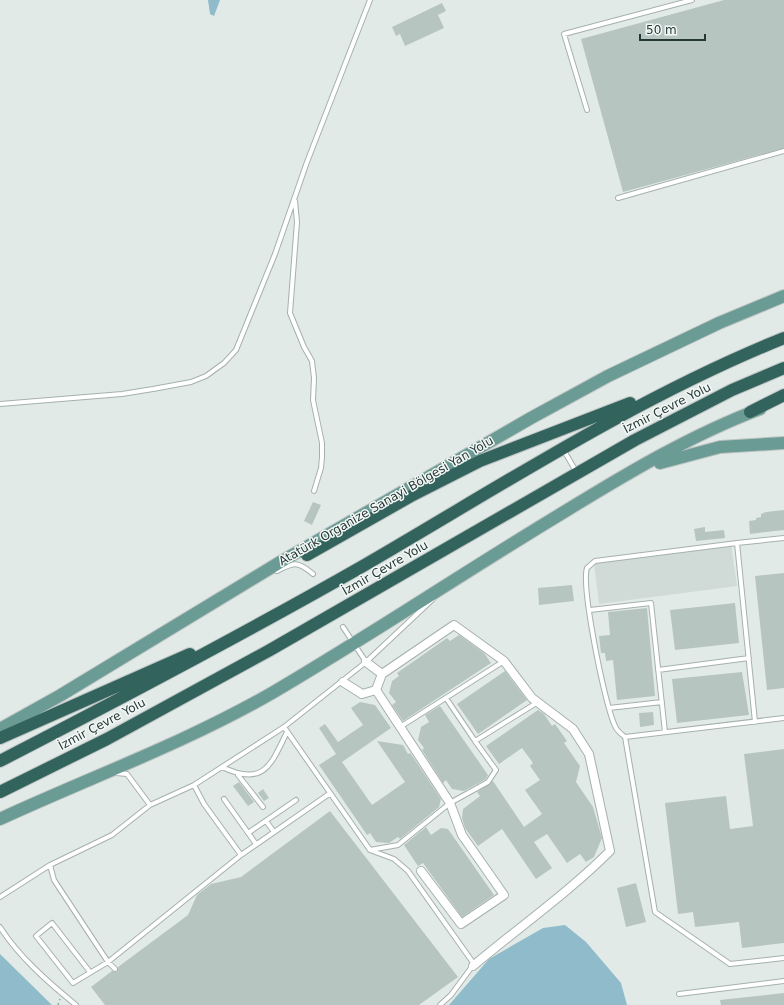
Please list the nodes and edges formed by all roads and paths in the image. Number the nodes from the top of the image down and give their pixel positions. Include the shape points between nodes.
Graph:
1 (370, 0) edge
2 (692, 0) edge
3 (588, 110) dead end
4 (784, 151) edge
5 (295, 198) junction
6 (618, 198) dead end
7 (784, 296) edge
8 (784, 338) edge
9 (784, 368) edge
10 (682, 385) junction
11 (784, 394) edge
12 (784, 399) edge
13 (0, 404) edge
14 (750, 412) junction
15 (784, 443) edge
16 (562, 448) junction
17 (635, 470) junction
18 (577, 473) junction
19 (314, 491) dead end
20 (784, 538) edge
21 (737, 543) junction
22 (307, 555) dead end
23 (313, 574) dead end
24 (439, 590) junction
25 (590, 610) junction
26 (175, 625) junction
27 (343, 627) dead end
28 (238, 636) junction
29 (353, 644) junction
30 (749, 658) junction
31 (504, 660) junction
32 (366, 662) junction
33 (658, 670) junction
34 (382, 674) junction
35 (343, 682) junction
36 (376, 690) junction
37 (446, 698) junction
38 (538, 702) junction
39 (662, 702) junction
40 (609, 708) junction
41 (784, 718) edge
42 (755, 722) junction
43 (284, 727) junction
44 (400, 727) junction
45 (0, 729) edge
46 (287, 732) junction
47 (665, 732) junction
48 (625, 737) junction
49 (0, 738) edge
50 (475, 741) junction
51 (0, 761) edge
52 (222, 767) junction
53 (110, 772) junction
54 (238, 775) junction
55 (194, 785) junction
56 (0, 792) edge
57 (329, 794) junction
58 (224, 799) dead end
59 (296, 800) dead end
60 (450, 803) junction
61 (150, 805) junction
62 (263, 807) dead end
63 (0, 819) edge
64 (266, 821) junction
65 (274, 832) junction
66 (248, 833) junction
67 (256, 844) junction
68 (370, 850) junction
69 (241, 854) junction
70 (50, 865) junction
71 (421, 870) dead end
72 (0, 897) edge
73 (0, 927) edge
74 (784, 958) edge
75 (108, 962) junction
76 (473, 966) junction
77 (115, 969) dead end
78 (90, 972) junction
79 (784, 981) edge
80 (679, 994) dead end
81 (76, 1005) edge
82 (440, 1005) edge

1 - 5 lane
2 - 3 lane via 564,34
4 - 6 lane
5 - 13 lane via 236,350 206,376 191,382 122,394
5 - 19 lane via 297,222 290,313 312,361 313,400 322,443 321,468
7 - 26 main road, Atatürk Organize Sanayi Bölgesi Yan Yolu via 719,323 608,376 282,560
8 - 10 highway, İzmir Çevre Yolu
9 - 18 highway, İzmir Çevre Yolu via 688,412
10 - 16 highway, İzmir Çevre Yolu
10 - 22 highway via 480,461 411,496
11 - 14 highway
12 - 14 main road
14 - 17 main road
15 - 17 main road via 720,448
16 - 18 lane
16 - 28 highway, İzmir Çevre Yolu
17 - 24 main road
18 - 56 highway, İzmir Çevre Yolu via 270,650 107,738
20 - 21 lane
21 - 25 lane via 592,562 586,572
21 - 30 lane
23 - 26 lane via 302,565 287,565 213,608
24 - 29 main road
24 - 32 lane via 429,604
25 - 33 lane via 651,603
25 - 40 lane via 600,673
26 - 45 main road, Atatürk Organize Sanayi Bölgesi Yan Yolu
27 - 29 lane
28 - 49 highway via 157,668
28 - 51 highway, İzmir Çevre Yolu
29 - 32 lane
29 - 53 main road via 213,725
30 - 33 lane
30 - 42 lane
31 - 34 street via 454,625
31 - 37 lane
31 - 38 street via 532,698
32 - 34 street
32 - 35 lane
33 - 39 lane
34 - 36 street
35 - 36 street via 362,694
35 - 43 lane
36 - 44 street
37 - 44 lane
37 - 50 lane
38 - 50 lane
38 - 76 street via 573,729 589,754 610,851 581,880
39 - 40 lane
39 - 47 lane
40 - 48 lane via 615,726
41 - 42 lane
42 - 47 lane
43 - 46 lane
43 - 52 lane
44 - 60 street
46 - 54 lane via 272,763 257,774
46 - 57 lane
47 - 48 lane
48 - 74 lane via 655,912 730,964
50 - 60 lane via 496,770 488,782
52 - 54 lane
52 - 55 lane
53 - 61 lane via 127,774
53 - 63 main road
54 - 62 lane
55 - 61 lane
55 - 69 lane via 204,804
57 - 65 lane
57 - 68 lane
58 - 66 lane
59 - 64 lane
60 - 68 lane via 398,846
60 - 71 street via 462,835 504,894 461,924
61 - 70 lane via 112,835
64 - 65 lane
64 - 66 lane
65 - 67 lane
66 - 67 lane
67 - 69 lane
68 - 76 lane via 394,860 408,872
69 - 75 lane
70 - 72 lane
70 - 75 lane via 54,880
73 - 81 lane via 41,974
75 - 77 lane
75 - 78 lane
76 - 82 lane
78 - 78 lane via 52,923 36,936 73,983
79 - 80 lane

